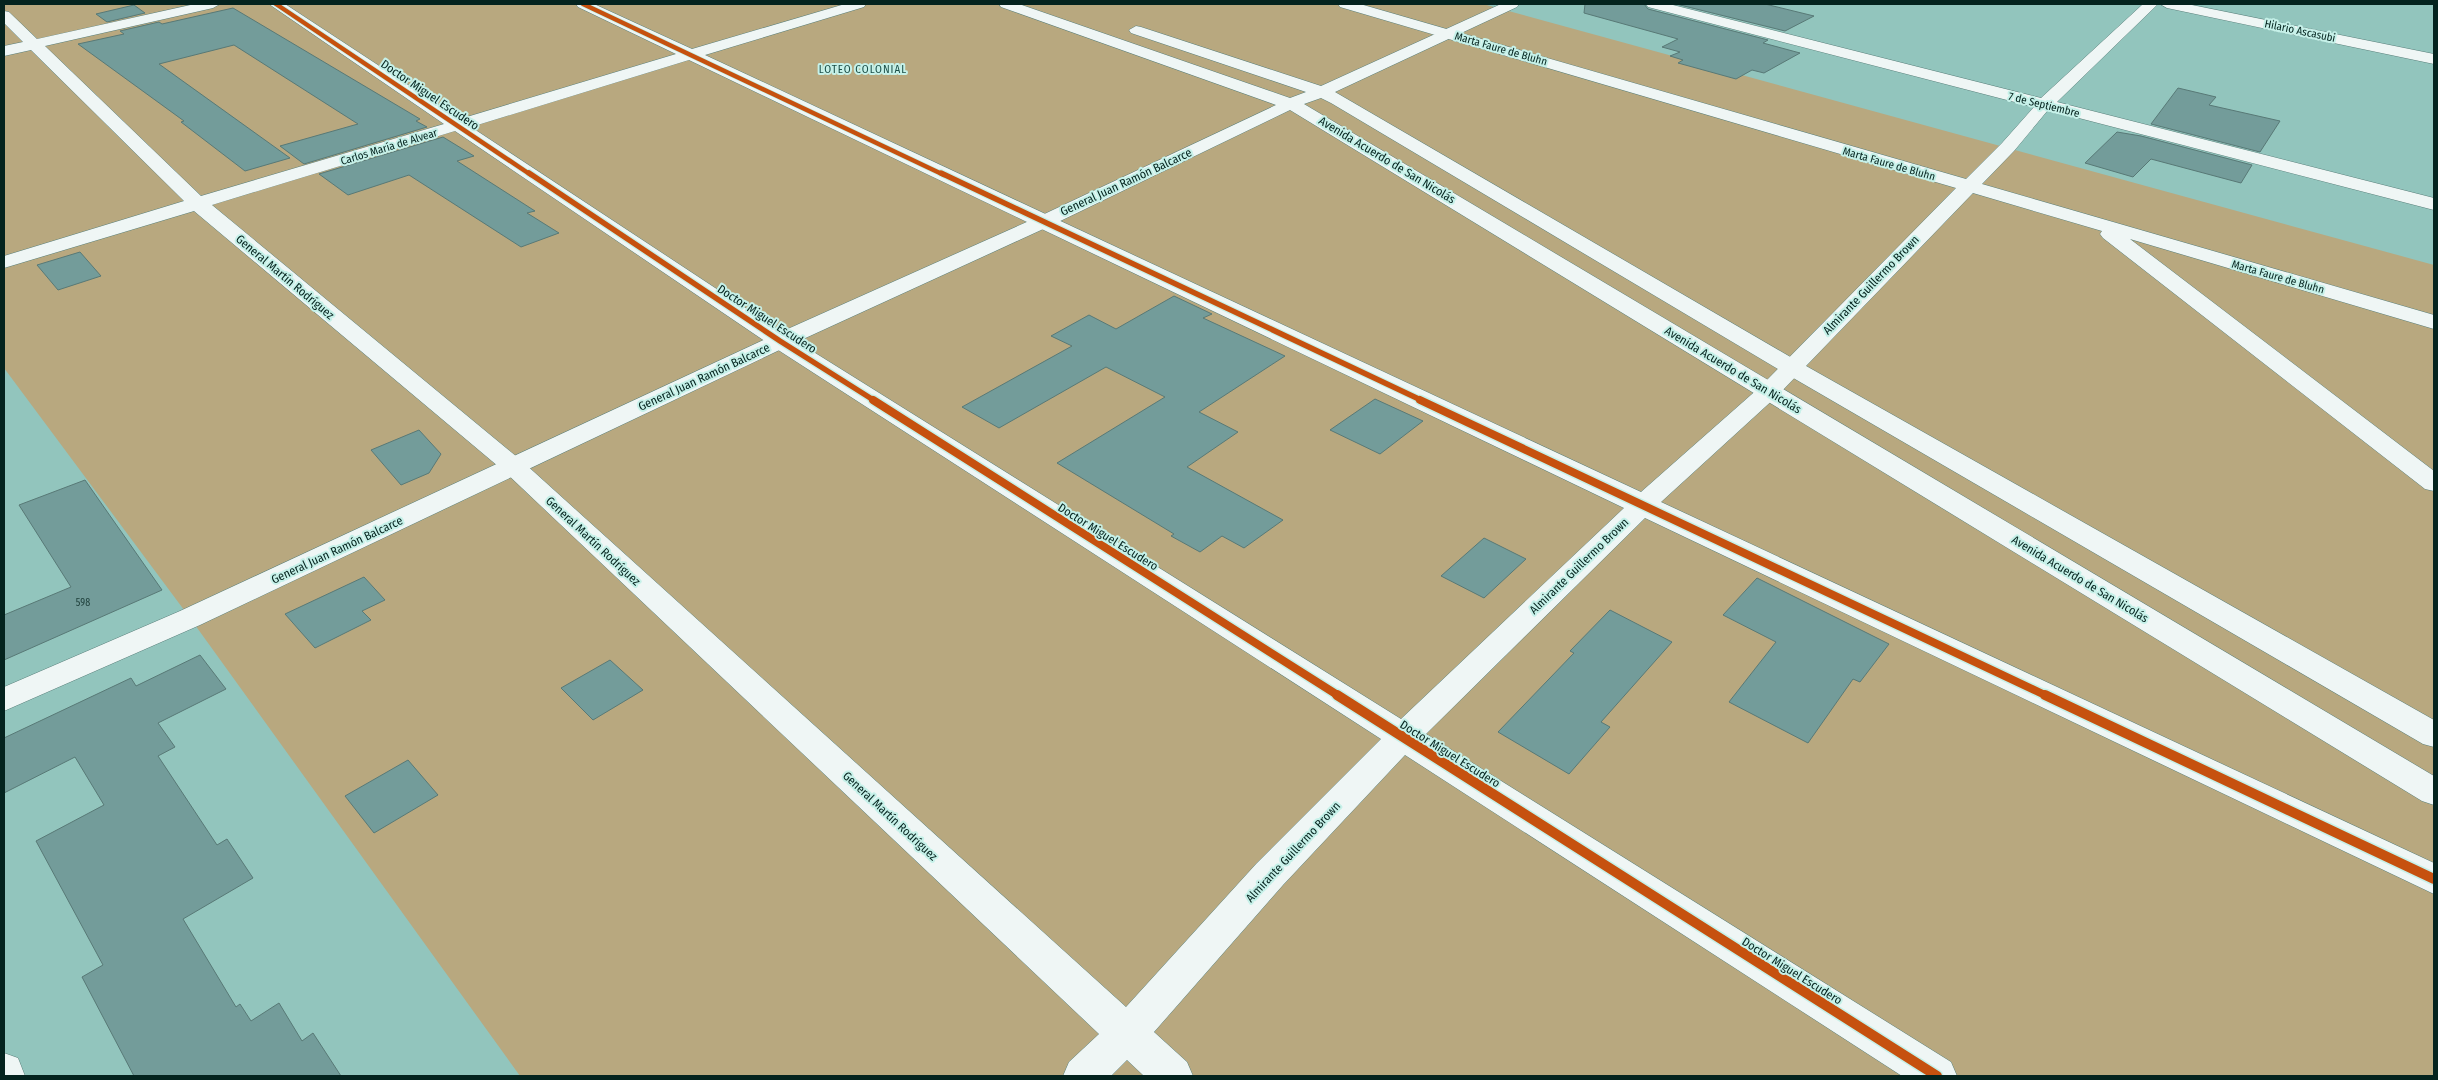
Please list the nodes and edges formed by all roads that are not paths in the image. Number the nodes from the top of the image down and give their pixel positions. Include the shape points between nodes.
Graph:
1 (213, 4) edge
2 (276, 4) edge
3 (584, 4) edge
4 (859, 4) edge
5 (1006, 4) edge
6 (1345, 4) edge
7 (1512, 4) edge
8 (1653, 4) edge
9 (2151, 4) edge
10 (2166, 4) edge
11 (4, 15) edge
12 (1123, 26) dead end
13 (1446, 33) junction
14 (35, 44) junction
15 (4, 50) edge
16 (691, 56) junction
17 (2434, 59) edge
18 (1322, 92) junction
19 (1290, 104) junction
20 (2044, 105) junction
21 (456, 126) junction
22 (1967, 187) junction
23 (198, 204) junction
24 (2434, 204) edge
25 (1046, 221) junction
26 (2098, 225) junction
27 (4, 262) edge
28 (2434, 322) edge
29 (780, 342) junction
30 (1791, 366) junction
31 (1768, 392) junction
32 (514, 468) junction
33 (2434, 483) edge
34 (1642, 505) junction
35 (4, 700) edge
36 (2434, 735) edge
37 (1402, 738) junction
38 (2434, 792) edge
39 (2434, 879) edge
40 (1126, 1035) junction
41 (4, 1072) edge
42 (5, 1076) edge
43 (1083, 1076) edge
44 (1173, 1076) edge
45 (1937, 1076) edge

1 - 14 street
2 - 21 street, Doctor Miguel Escudero
3 - 16 street
4 - 16 street, Carlos María de Alvear
5 - 19 street, Avenida Acuerdo de San Nicolás
6 - 13 street, Marta Faure de Bluhn
7 - 13 street, General Juan Ramón Balcarce
8 - 20 street, 7 de Septiembre
9 - 20 street, Almirante Guillermo Brown
10 - 17 street, Hilario Ascasubi
11 - 14 street, General Martín Rodríguez
12 - 18 street
13 - 18 street, General Juan Ramón Balcarce
13 - 22 street, Marta Faure de Bluhn
14 - 15 street
14 - 23 street, General Martín Rodríguez
16 - 21 street, Carlos María de Alvear
16 - 25 street
18 - 19 street, General Juan Ramón Balcarce
18 - 30 street
19 - 25 street, General Juan Ramón Balcarce
19 - 31 street, Avenida Acuerdo de San Nicolás
20 - 22 street, Almirante Guillermo Brown via 2008,147
20 - 24 street, 7 de Septiembre
21 - 23 street, Carlos María de Alvear
21 - 29 street, Doctor Miguel Escudero
22 - 26 street, Marta Faure de Bluhn
22 - 30 street, Almirante Guillermo Brown
23 - 27 street, Carlos María de Alvear
23 - 32 street, General Martín Rodríguez
25 - 29 street, General Juan Ramón Balcarce
25 - 34 street
26 - 28 street, Marta Faure de Bluhn
26 - 33 street
29 - 32 street, General Juan Ramón Balcarce
29 - 37 street, Doctor Miguel Escudero
30 - 31 street, Almirante Guillermo Brown
30 - 36 street
31 - 34 street, Almirante Guillermo Brown
31 - 38 street, Avenida Acuerdo de San Nicolás
32 - 35 street, General Juan Ramón Balcarce
32 - 40 street, General Martín Rodríguez
34 - 37 street, Almirante Guillermo Brown
34 - 39 street
37 - 40 street, Almirante Guillermo Brown via 1270,874
37 - 45 street, Doctor Miguel Escudero
40 - 43 street, Almirante Guillermo Brown
40 - 44 street, General Martín Rodríguez
41 - 42 street

